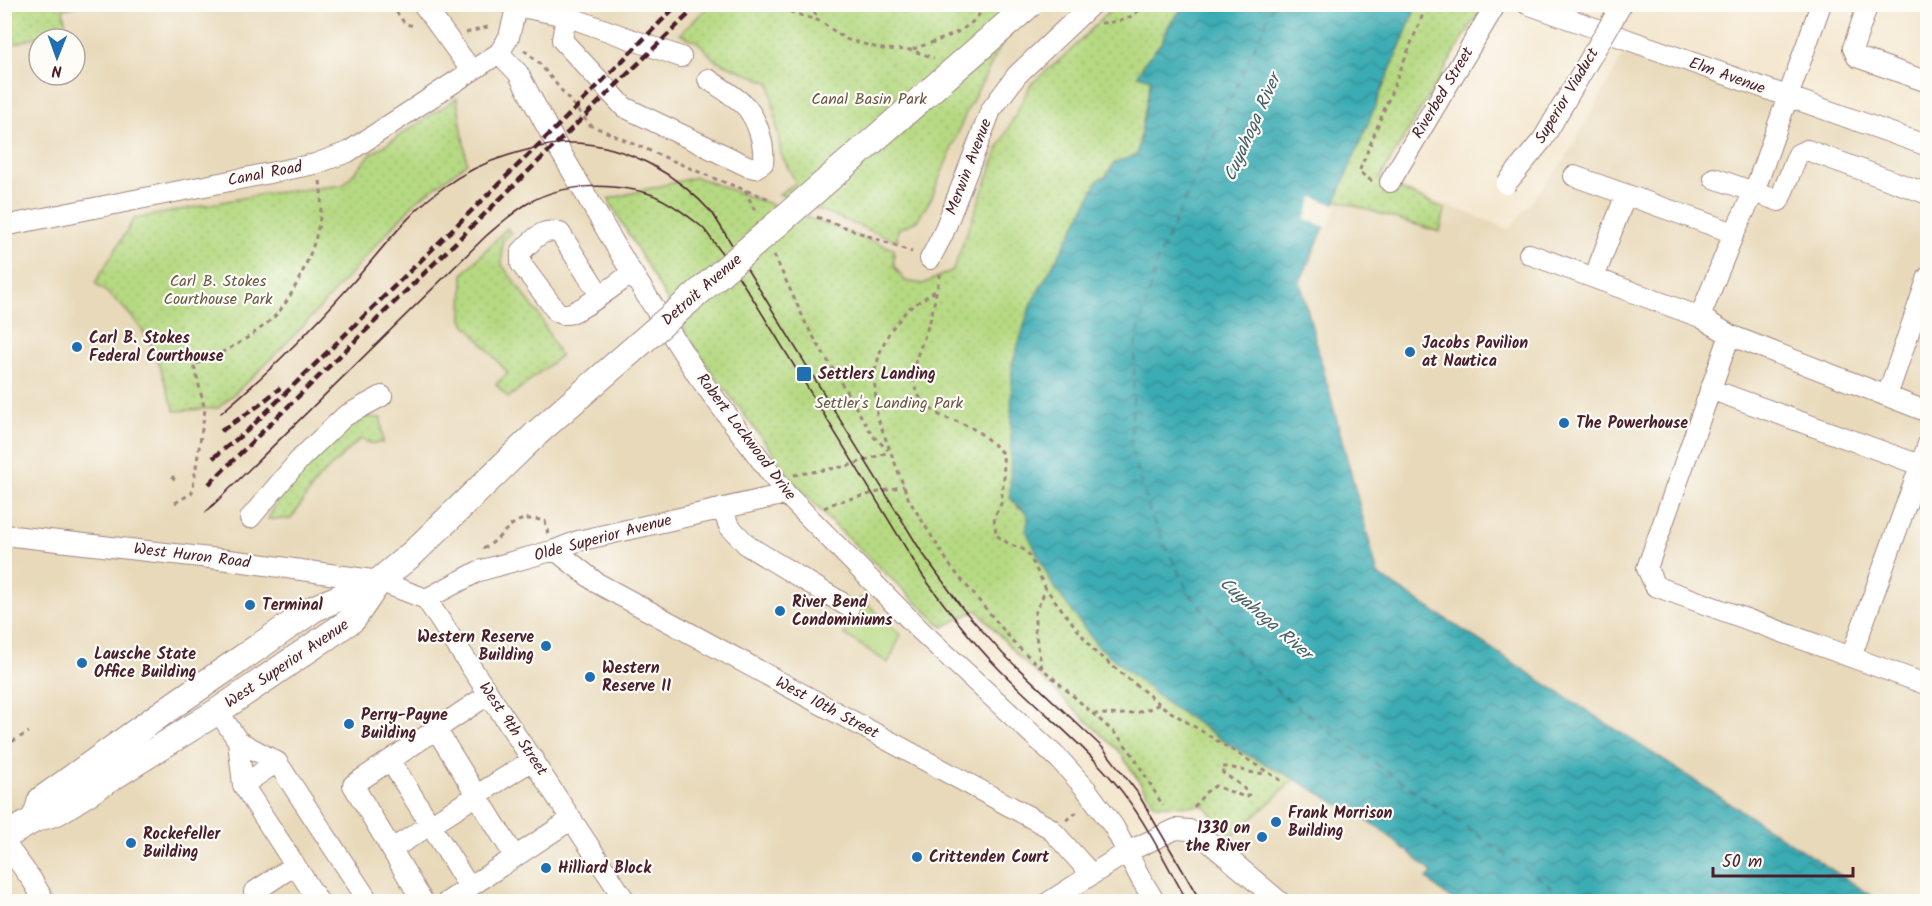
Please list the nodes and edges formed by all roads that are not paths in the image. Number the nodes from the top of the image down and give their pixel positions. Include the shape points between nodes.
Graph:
1 (423, 4) edge
2 (1030, 4) edge
3 (1496, 4) edge
4 (1527, 4) edge
5 (1622, 4) edge
6 (1821, 4) edge
7 (1868, 4) edge
8 (517, 5) edge
9 (1093, 14) edge
10 (566, 16) junction
11 (499, 53) junction
12 (681, 57) dead end
13 (471, 70) junction
14 (708, 79) dead end
15 (1928, 82) edge
16 (1788, 97) junction
17 (1928, 146) edge
18 (1574, 176) dead end
19 (1714, 178) dead end
20 (1390, 182) road end
21 (1506, 184) dead end
22 (1754, 192) junction
23 (1626, 194) junction
24 (1928, 194) edge
25 (4, 226) edge
26 (1734, 233) junction
27 (1529, 254) dead end
28 (930, 259) dead end
29 (632, 273) junction
30 (1928, 277) edge
31 (1594, 278) junction
32 (600, 295) dead end
33 (1700, 317) junction
34 (1730, 335) junction
35 (1710, 389) junction
36 (382, 396) dead end
37 (1887, 396) junction
38 (1928, 412) edge
39 (1928, 444) edge
40 (1924, 467) edge
41 (789, 484) junction
42 (722, 508) junction
43 (250, 518) dead end
44 (4, 535) edge
45 (555, 550) junction
46 (379, 582) junction
47 (426, 599) junction
48 (849, 607) dead end
49 (1851, 657) junction
50 (1928, 684) edge
51 (489, 694) junction
52 (218, 711) junction
53 (436, 729) junction
54 (238, 741) junction
55 (534, 759) junction
56 (390, 760) junction
57 (277, 762) junction
58 (243, 785) junction
59 (477, 796) junction
60 (35, 819) junction
61 (572, 819) junction
62 (430, 825) junction
63 (4, 837) edge
64 (4, 842) edge
65 (392, 849) junction
66 (1127, 852) junction
67 (515, 857) junction
68 (295, 866) junction
69 (1091, 874) junction
70 (469, 887) junction
71 (45, 902) edge
72 (261, 902) edge
73 (319, 902) edge
74 (369, 902) edge
75 (423, 902) edge
76 (447, 902) edge
77 (626, 902) edge
78 (1049, 902) edge
79 (1155, 902) edge
80 (1280, 902) edge

1 - 13 street
2 - 46 main road, Detroit Avenue, bridge via 537,433
3 - 20 street, Riverbed Street
4 - 16 street, Elm Avenue
5 - 21 street, Superior Viaduct, bridge via 1543,139
6 - 16 street
7 - 15 street via 1853,48 1857,57
8 - 10 street
8 - 11 street via 509,37
9 - 28 street, Merwin Avenue via 1017,75 991,110
10 - 12 street
10 - 14 street via 562,40 624,107 755,168 763,163 764,153 757,126 746,107
11 - 13 street, Canal Road
11 - 29 street, Robert Lockwood Drive via 518,73
13 - 25 street, Canal Road via 348,152 326,161
16 - 17 street, Elm Avenue
16 - 22 street
18 - 23 street
19 - 22 street
22 - 24 street via 1779,201 1798,154 1807,150
22 - 26 street
23 - 26 street
23 - 31 street
26 - 33 street
27 - 31 street
29 - 32 street
29 - 41 street, Robert Lockwood Drive via 698,376
30 - 37 street
31 - 33 street
33 - 34 street
34 - 35 street
34 - 37 street
35 - 40 street
35 - 49 street via 1647,567 1655,586
36 - 43 street via 345,416 301,458
37 - 38 street
39 - 40 street
40 - 49 street
41 - 42 street, Olde Superior Avenue
41 - 66 street, Robert Lockwood Drive via 921,631 1060,760 1114,827
42 - 45 street, Olde Superior Avenue via 578,541
42 - 48 street via 729,526 748,546
44 - 46 street, West Huron Road via 237,561
45 - 47 street, Olde Superior Avenue via 479,571
45 - 69 street, West 10th Street via 597,584 1050,828
46 - 47 street
46 - 52 main road, West Superior Avenue via 353,619
46 - 60 main road, West Superior Avenue via 315,608 175,704 41,800
47 - 51 street, West 9th Street
49 - 50 street
51 - 53 street
51 - 55 street, West 9th Street
52 - 54 street
52 - 60 main road, West Superior Avenue via 57,812
53 - 56 street
53 - 59 street
54 - 57 street
54 - 58 street
55 - 59 street
55 - 61 street, West 9th Street
56 - 62 street
56 - 65 street via 353,785
57 - 58 street
57 - 74 street
58 - 68 street
59 - 62 street
59 - 67 street
60 - 63 main road, West Superior Avenue
61 - 67 street
61 - 77 street, West 9th Street
62 - 65 street
62 - 70 street
64 - 71 street
65 - 75 street
66 - 69 street
66 - 79 street
66 - 80 street via 1176,829 1189,830 1203,837
67 - 70 street
68 - 72 street via 254,892
68 - 73 street
69 - 78 street
70 - 76 street

